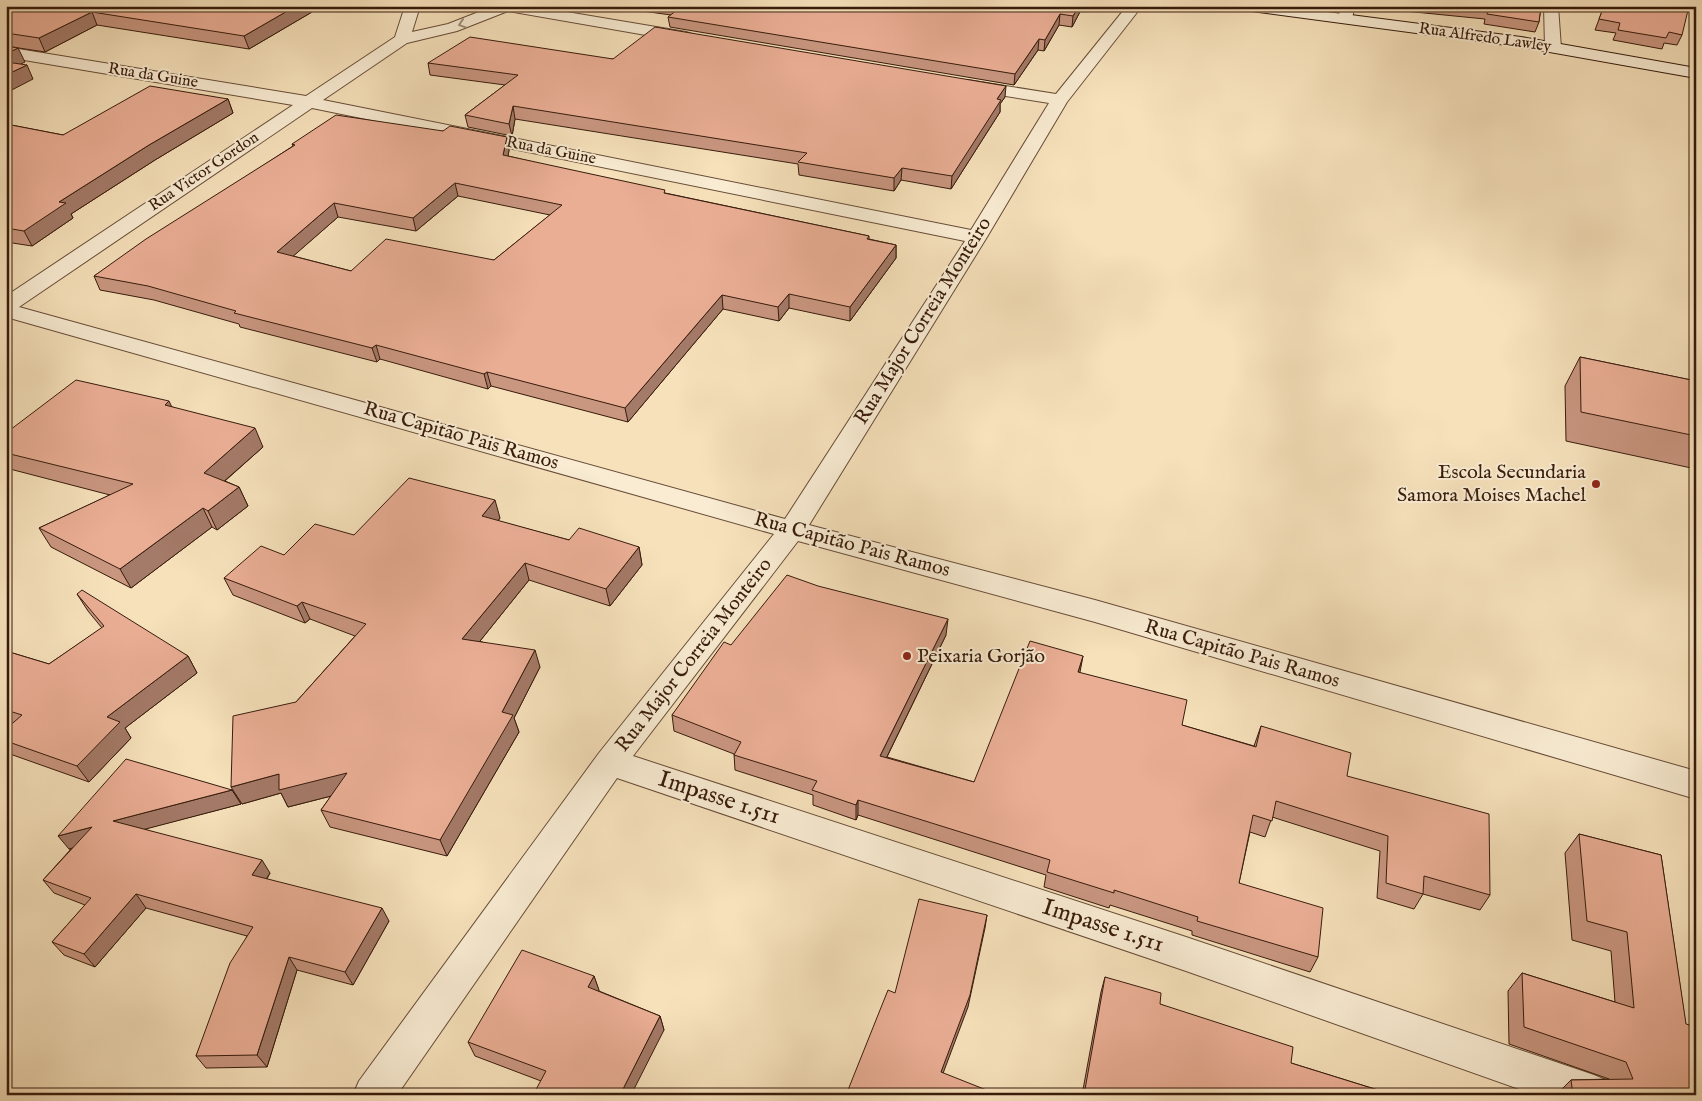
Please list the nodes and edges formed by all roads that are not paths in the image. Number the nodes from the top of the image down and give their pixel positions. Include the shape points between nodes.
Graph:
1 (413, 6) edge
2 (503, 6) edge
3 (1134, 6) edge
4 (1244, 6) edge
5 (1551, 6) edge
6 (507, 7) edge
7 (1347, 12) edge
8 (402, 39) junction
9 (701, 40) edge
10 (1553, 48) junction
11 (6, 52) edge
12 (1696, 73) edge
13 (953, 82) edge
14 (1060, 100) junction
15 (309, 102) junction
16 (977, 236) junction
17 (6, 306) edge
18 (6, 310) edge
19 (792, 530) junction
20 (610, 762) junction
21 (1696, 785) edge
22 (373, 1095) edge
23 (1594, 1095) edge

1 - 8 street
2 - 6 street
3 - 14 street, Rua Major Correia Monteiro
4 - 7 street, Rua Alfredo Lawley
5 - 10 street
6 -> 8 street via 452,28
6 - 9 street
7 - 10 street, Rua Alfredo Lawley
8 - 15 street, Rua Victor Gordon
10 - 12 street, Rua Alfredo Lawley
11 - 15 street, Rua da Guine
13 - 14 street
14 - 16 street, Rua Major Correia Monteiro
15 - 16 street, Rua da Guine
15 - 17 street, Rua Victor Gordon
16 - 19 street, Rua Major Correia Monteiro
18 - 19 street, Rua Capitão Pais Ramos
19 - 20 street, Rua Major Correia Monteiro
19 - 21 street, Rua Capitão Pais Ramos via 1095,611
20 - 22 street, Rua Major Correia Monteiro
20 - 23 street, Impasse 1.511 via 1186,954

